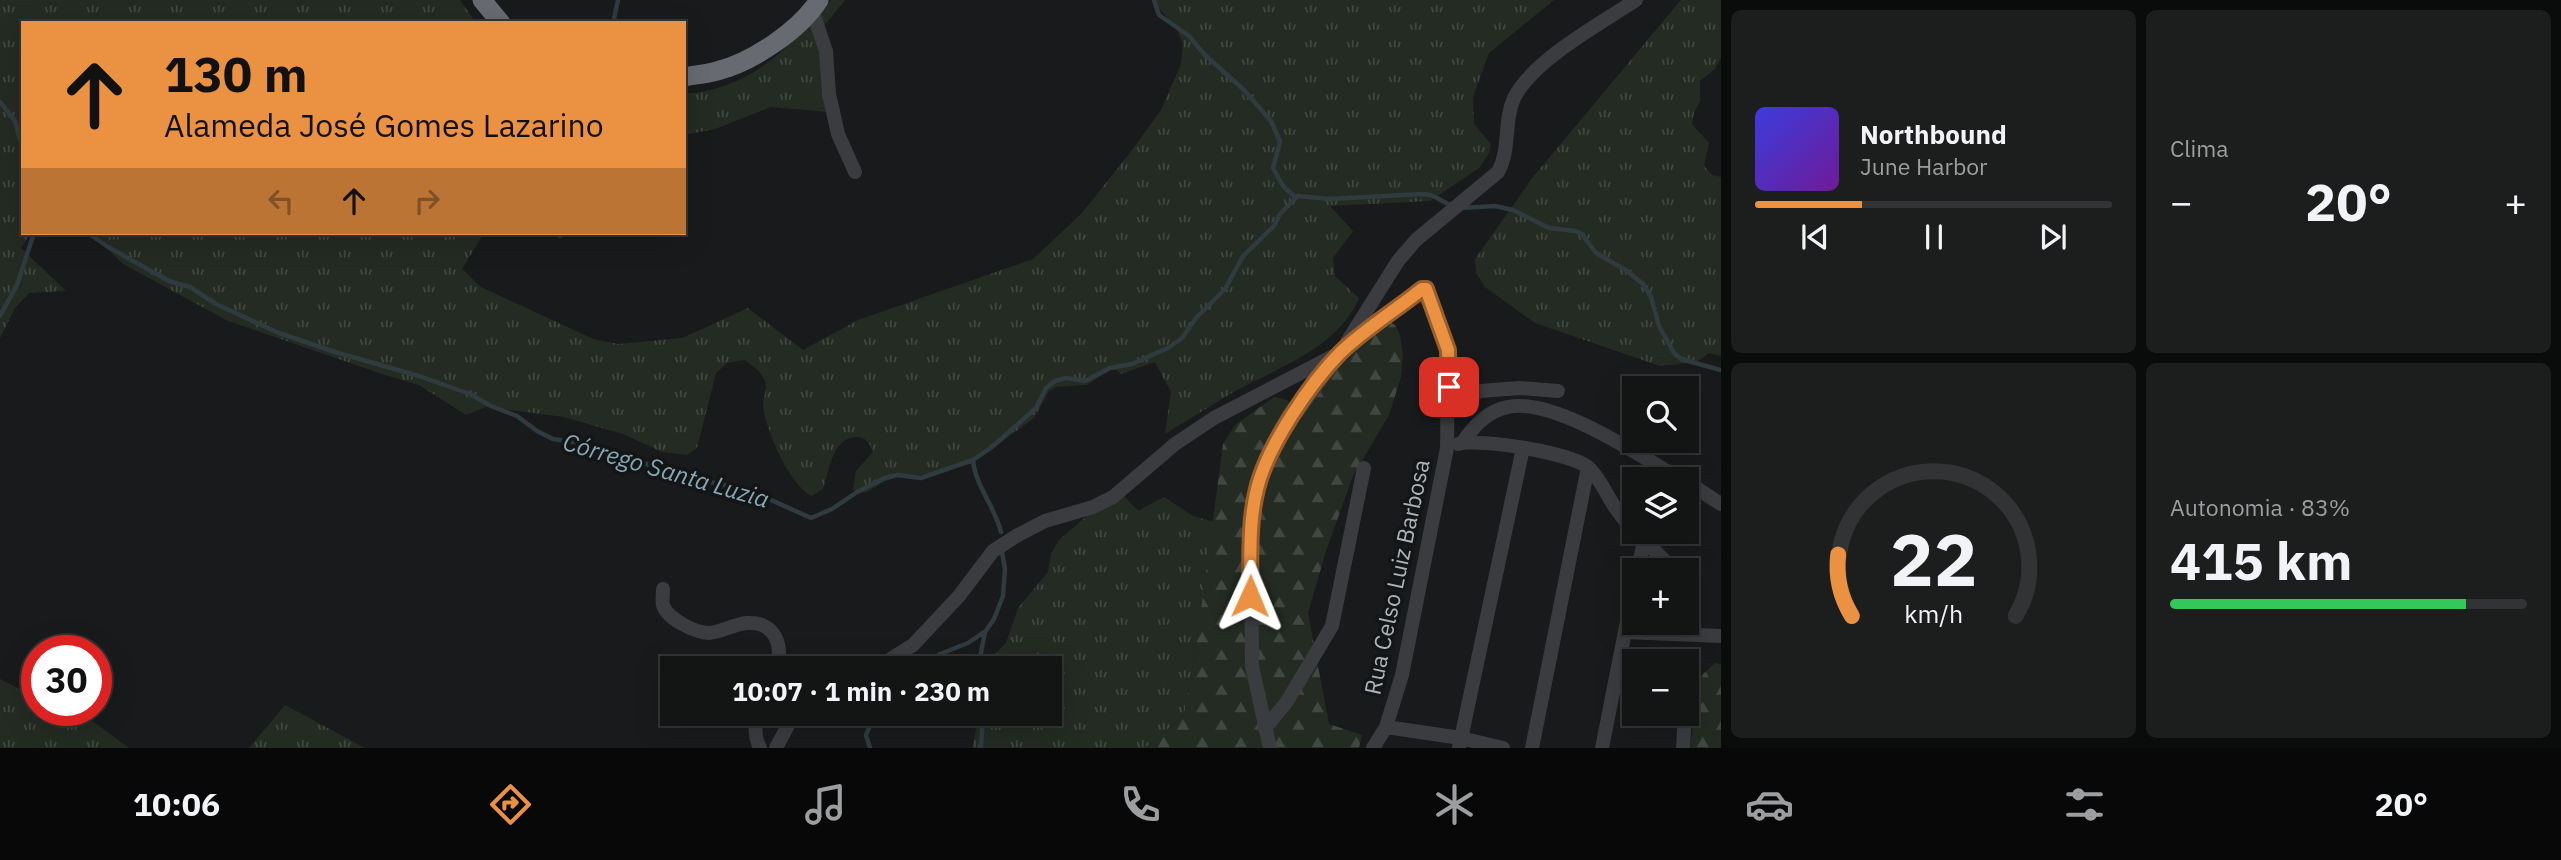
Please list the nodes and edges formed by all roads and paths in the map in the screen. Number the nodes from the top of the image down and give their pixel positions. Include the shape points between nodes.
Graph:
1 (482, 0) edge
2 (1636, 0) edge
3 (816, 5) edge
4 (499, 21) edge
5 (686, 77) edge
6 (855, 172) dead end
7 (1341, 352) junction
8 (1558, 391) dead end
9 (1449, 410) junction
10 (1462, 443) junction
11 (1447, 448) junction
12 (1523, 448) junction
13 (1588, 467) junction
14 (1661, 467) edge
15 (1364, 468) dead end
16 (1699, 490) edge
17 (1721, 504) edge
18 (1622, 517) edge
19 (1648, 544) edge
20 (1663, 558) edge
21 (663, 589) dead end
22 (1699, 631) edge
23 (1624, 635) edge
24 (1721, 636) edge
25 (779, 656) edge
26 (896, 656) edge
27 (757, 726) edge
28 (788, 726) edge
29 (1684, 726) edge
30 (1386, 727) junction
31 (1265, 728) junction
32 (1422, 732) junction
33 (1460, 743) edge
34 (760, 748) edge
35 (776, 748) edge
36 (1270, 748) edge
37 (1373, 748) edge
38 (1418, 748) edge
39 (1503, 748) edge
40 (1532, 748) edge
41 (1602, 748) edge
42 (1683, 748) edge

1 - 4 highway
2 - 7 street via 1556,53 1528,80 1515,97 1508,118 1505,161 1498,172 1416,240
3 - 5 highway via 780,39 749,57 718,71
3 - 6 street via 838,134
7 - 9 street, Rua Celso Luiz Barbosa via 1426,289 1448,350
7 - 26 street via 1214,418 1164,452 1113,497 1045,521 1009,540 993,551 960,596 913,645
7 - 31 street via 1280,435 1257,488 1251,520 1250,622 1252,666
8 - 9 street via 1480,391
9 - 11 street, Rua Celso Luiz Barbosa
10 - 11 street
10 - 12 street
10 - 14 street via 1483,418 1510,406 1527,406 1611,437
11 - 30 street, Rua Celso Luiz Barbosa via 1402,674
12 - 13 street
12 - 33 street
13 - 18 street
13 - 40 street
15 - 31 street via 1332,626 1286,703
16 - 17 street
19 - 20 street
21 - 25 street via 668,614 710,633 751,623 777,638
22 - 24 street
23 - 41 street
27 - 34 street
28 - 35 street
29 - 42 street
30 - 32 street
30 - 37 street, Rua Celso Luiz Barbosa
31 - 36 street
32 - 33 street
32 - 38 street
33 - 39 street

